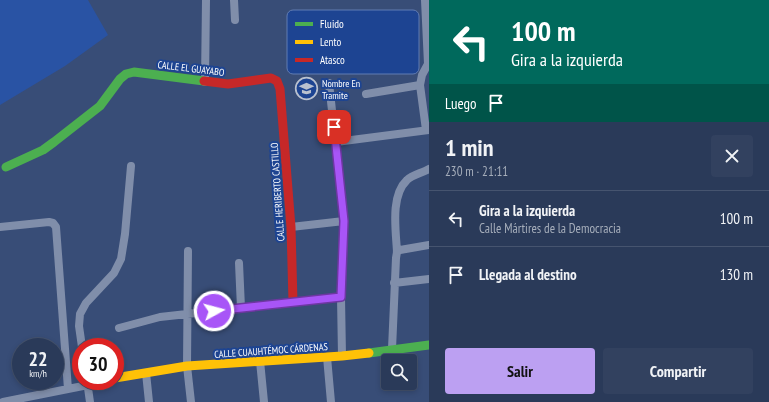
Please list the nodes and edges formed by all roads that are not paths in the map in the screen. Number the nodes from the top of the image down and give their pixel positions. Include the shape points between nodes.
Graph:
1 (206, 0) edge
2 (234, 0) edge
3 (425, 0) edge
4 (235, 20) dead end
5 (429, 64) edge
6 (277, 81) joint
7 (206, 82) junction
8 (329, 83) dead end
9 (420, 85) junction
10 (366, 94) dead end
11 (427, 130) edge
12 (336, 142) junction
13 (131, 166) dead end
14 (6, 167) dead end
15 (429, 169) edge
16 (344, 221) junction
17 (0, 227) edge
18 (291, 227) junction
19 (429, 245) edge
20 (188, 250) dead end
21 (397, 252) junction
22 (239, 263) dead end
23 (429, 279) edge
24 (394, 283) junction
25 (341, 297) junction
26 (293, 302) junction
27 (242, 308) junction
28 (187, 314) junction
29 (119, 328) dead end
30 (81, 338) edge
31 (429, 344) edge
32 (392, 349) junction
33 (342, 356) junction
34 (327, 357) junction
35 (260, 361) junction
36 (186, 366) junction
37 (146, 373) junction
38 (124, 377) edge
39 (72, 388) edge
40 (68, 389) junction
41 (88, 390) edge
42 (3, 402) edge
43 (90, 402) edge
44 (149, 402) edge
45 (191, 402) edge
46 (264, 402) edge
47 (331, 402) edge

1 - 7 street
2 - 4 street
3 - 5 street
5 - 9 street via 422,75
6 - 7 street, CALLE EL GUAYABO via 271,78 228,84
6 - 18 street, CALLE HERIBERTO CASTILLO via 280,88
7 - 14 street, CALLE EL GUAYABO via 134,72 126,74 100,106 59,138 43,150
8 - 12 street
9 - 10 street
9 - 11 street
11 - 12 street
12 - 16 street
13 - 30 street via 121,260 114,273 80,314
15 - 21 street via 405,182 396,200
16 - 18 street
16 - 25 street
17 - 40 street via 49,222 56,227
18 - 26 street, CALLE HERIBERTO CASTILLO
19 - 21 street
20 - 28 street
21 - 24 street
22 - 27 street
23 - 24 street
24 - 32 street
25 - 26 street
25 - 33 street
26 - 27 street
27 - 28 street
28 - 29 street via 160,317
28 - 36 street
31 - 32 street, CALLE CUAUHTÉMOC CÁRDENAS
32 - 33 street, CALLE CUAUHTÉMOC CÁRDENAS
33 - 34 street, CALLE CUAUHTÉMOC CÁRDENAS
34 - 35 street, CALLE CUAUHTÉMOC CÁRDENAS
34 - 47 street
35 - 36 street, CALLE CUAUHTÉMOC CÁRDENAS
35 - 46 street
36 - 37 street, CALLE CUAUHTÉMOC CÁRDENAS
36 - 45 street
37 - 38 street, CALLE CUAUHTÉMOC CÁRDENAS
37 - 44 street
39 - 40 street
40 - 42 street
41 - 43 street

